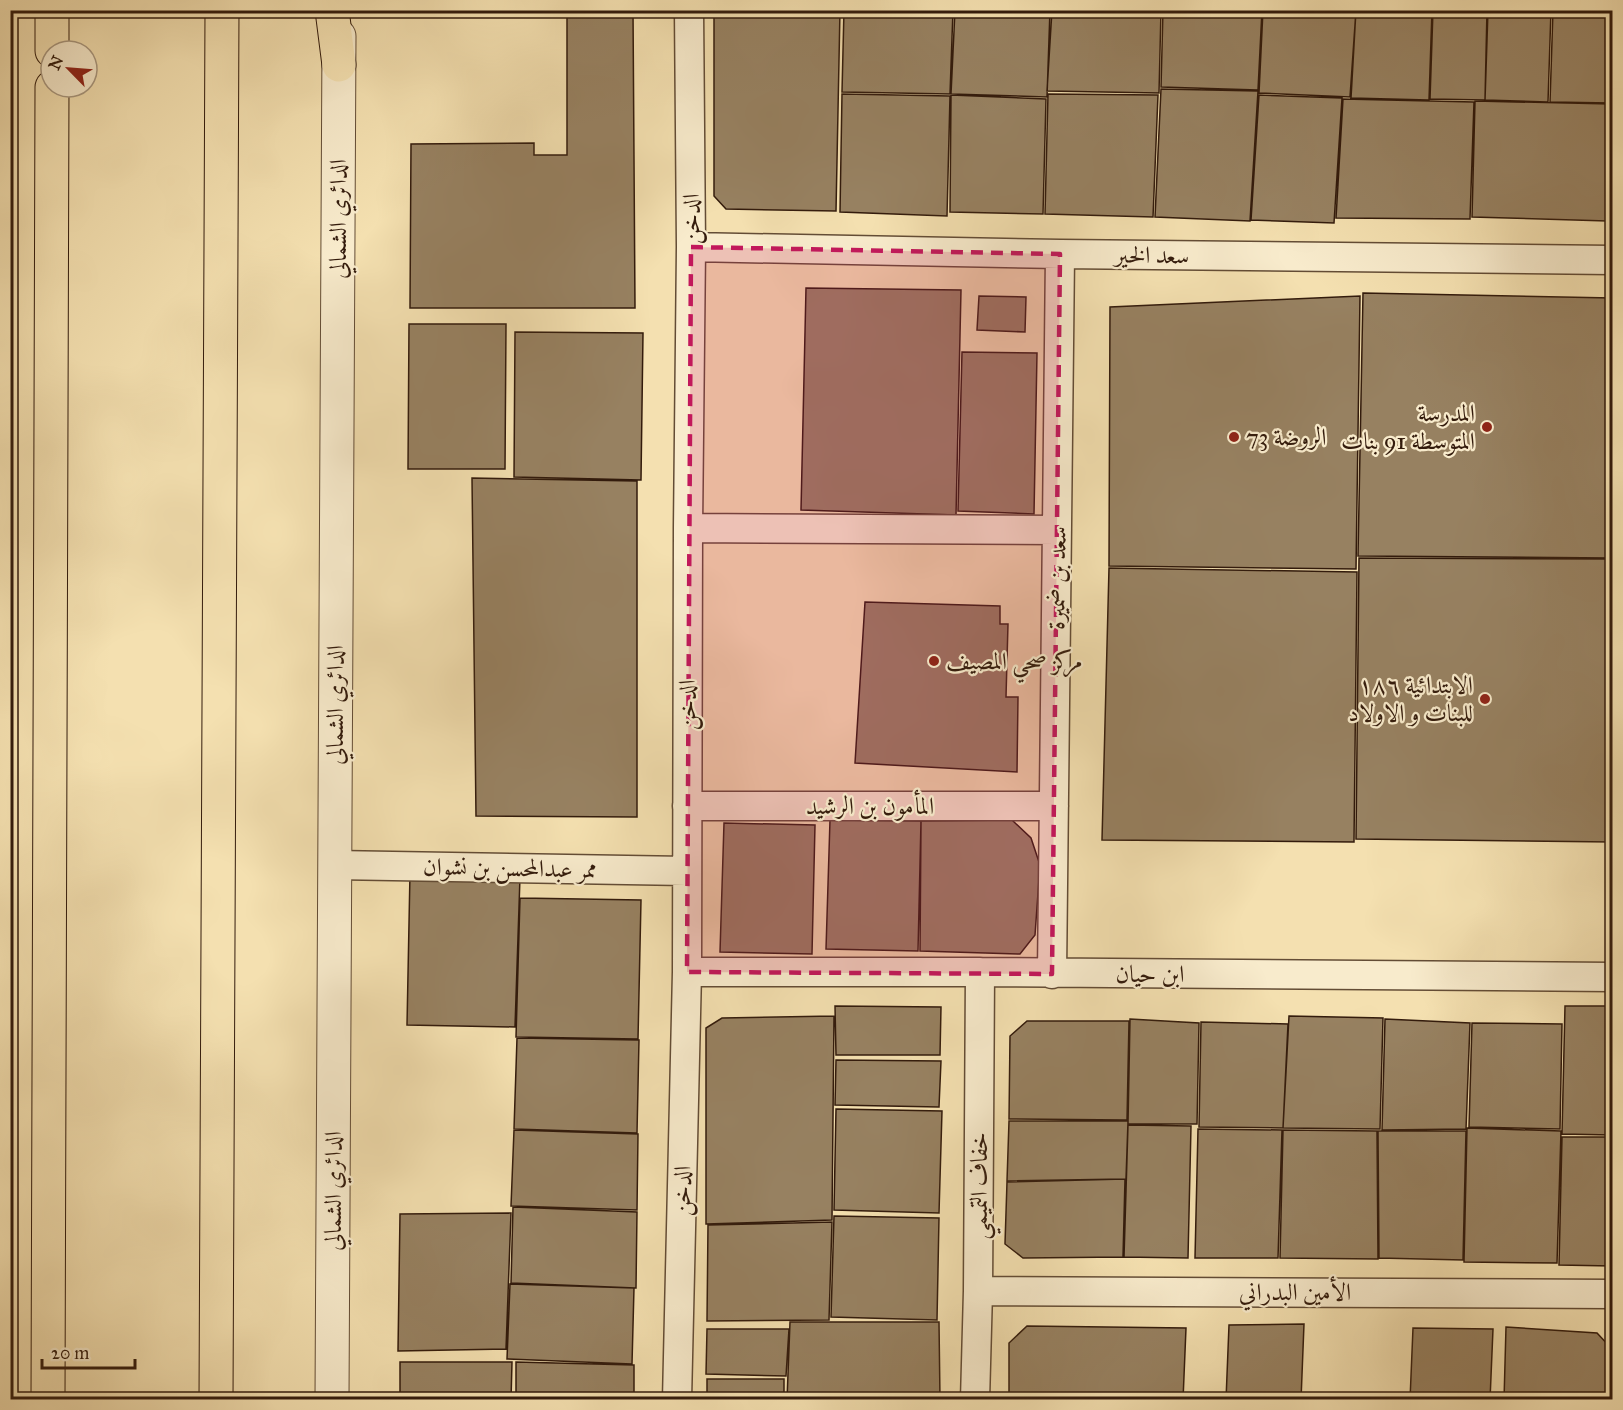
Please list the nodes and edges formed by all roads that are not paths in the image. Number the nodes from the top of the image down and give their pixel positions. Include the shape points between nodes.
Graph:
1 (52, 10) edge
2 (222, 10) edge
3 (332, 10) edge
4 (340, 10) edge
5 (689, 10) edge
6 (52, 39) edge
7 (339, 65) junction
8 (52, 99) edge
9 (691, 247) junction
10 (1060, 254) junction
11 (1612, 260) edge
12 (688, 528) junction
13 (1057, 530) junction
14 (687, 806) junction
15 (1054, 806) junction
16 (334, 865) junction
17 (686, 871) junction
18 (687, 972) junction
19 (980, 972) junction
20 (1052, 974) junction
21 (1612, 977) edge
22 (978, 1291) junction
23 (1612, 1294) edge
24 (48, 1400) edge
25 (216, 1400) edge
26 (332, 1400) edge
27 (677, 1400) edge
28 (975, 1400) edge

1 - 6 highway
2 - 25 highway
3 - 7 highway
4 - 7 street, الدائري الشمالي
5 - 9 street, الدخن
7 - 16 street, الدائري الشمالي
8 - 24 highway
9 - 10 street, سعد الخير
9 - 12 street, الدخن
10 - 11 street, سعد الخير
10 - 13 street, سعد بن ضميرة
12 - 13 street
12 - 14 street, الدخن
13 - 15 street, سعد بن ضميرة
14 - 15 street, المأمون بن الرشيد
14 - 17 street, الدخن
15 - 20 street, سعد بن ضميرة
16 - 17 street, ممر عبدالمحسن بن نشوان
16 - 26 street, الدائري الشمالي
17 - 18 street, الدخن
18 - 19 street, ابن حيان
18 - 27 street, الدخن
19 - 20 street, ابن حيان
19 - 22 street, خفاف التميمي
20 - 21 street, ابن حيان
22 - 23 street, الأمين البدراني
22 - 28 street, خفاف التميمي

